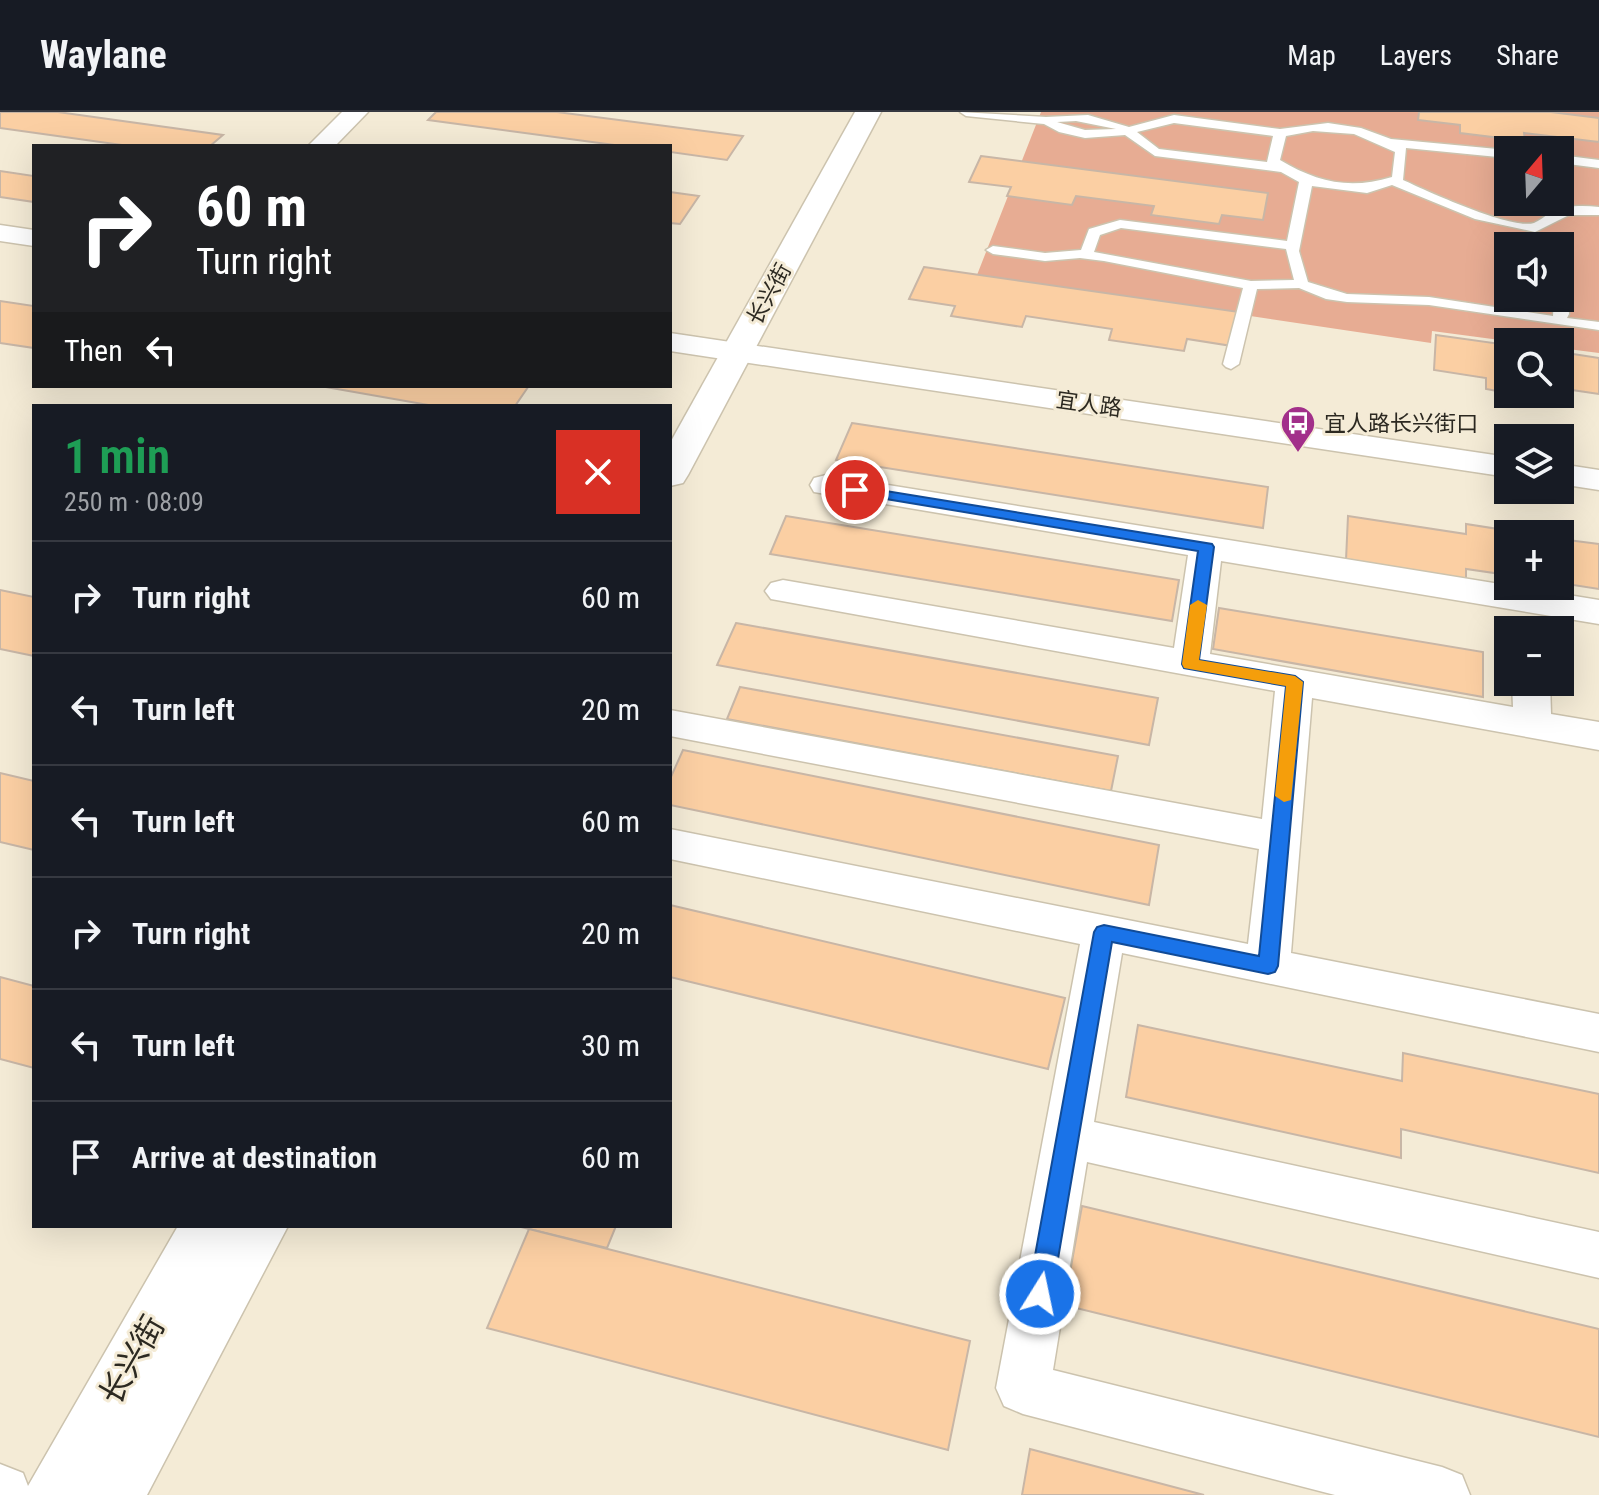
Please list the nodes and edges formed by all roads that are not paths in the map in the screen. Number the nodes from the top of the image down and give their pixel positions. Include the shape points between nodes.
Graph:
1 (356, 112) edge
2 (842, 112) edge
3 (868, 112) edge
4 (966, 112) edge
5 (1314, 119) edge
6 (1127, 131) junction
7 (1280, 133) junction
8 (1389, 143) junction
9 (323, 144) edge
10 (1494, 153) edge
11 (1574, 161) edge
12 (1599, 164) edge
13 (1284, 168) junction
14 (1306, 181) junction
15 (1394, 181) junction
16 (1599, 211) edge
17 (1528, 228) junction
18 (1530, 232) edge
19 (0, 233) edge
20 (32, 238) edge
21 (0, 243) edge
22 (1294, 246) junction
23 (32, 248) edge
24 (993, 250) dead end
25 (1086, 255) junction
26 (1302, 284) junction
27 (1251, 285) junction
28 (1562, 312) edge
29 (1557, 321) junction
30 (1599, 326) edge
31 (672, 332) edge
32 (672, 342) edge
33 (725, 345) junction
34 (1231, 364) dead end
35 (672, 412) edge
36 (1494, 453) edge
37 (1494, 465) edge
38 (1574, 465) edge
39 (1599, 468) edge
40 (672, 470) edge
41 (1574, 476) edge
42 (1599, 480) edge
43 (826, 485) dead end
44 (1206, 547) junction
45 (783, 591) dead end
46 (1599, 612) edge
47 (1528, 615) edge
48 (1190, 664) junction
49 (1295, 682) junction
50 (1531, 696) edge
51 (672, 723) edge
52 (1532, 725) junction
53 (1599, 736) edge
54 (1280, 838) junction
55 (672, 844) edge
56 (1104, 932) junction
57 (1268, 966) junction
58 (1599, 1033) edge
59 (1068, 1137) junction
60 (207, 1228) edge
61 (260, 1228) edge
62 (1599, 1255) edge
63 (55, 1495) edge
64 (114, 1495) edge
65 (1442, 1495) edge

1 - 9 street
2 - 33 main road, 长兴街
3 - 33 main road, 长兴街
4 - 6 lane via 1047,121 1057,116 1119,124
5 - 7 lane
5 - 8 lane via 1362,126
6 - 7 lane via 1174,119
6 - 13 lane via 1155,152
7 - 13 lane via 1273,161
8 - 10 lane
8 - 15 lane via 1401,150
11 - 12 lane
13 - 14 lane
14 - 15 lane via 1367,189
14 - 22 lane
15 - 17 lane via 1478,217
16 - 17 lane via 1574,207
17 - 18 lane
19 - 20 street
21 - 23 street
22 - 25 lane via 1120,224 1094,232
22 - 26 lane
24 - 25 lane via 1045,257
25 - 27 lane
26 - 27 lane
26 - 29 lane via 1335,297 1427,301
27 - 34 lane
28 - 29 lane
29 - 30 lane
31 - 33 street, 宜人路
32 - 33 street, 宜人路
33 - 35 main road, 长兴街
33 - 36 street, 宜人路
33 - 37 street, 宜人路
33 - 40 main road, 长兴街
38 - 39 street
41 - 42 street
43 - 44 street
44 - 47 street
44 - 48 street
45 - 48 street
46 - 47 street
48 - 49 street
49 - 52 street
49 - 54 street
50 - 52 street
51 - 54 street
52 - 53 street
54 - 57 street
55 - 56 street
56 - 57 street
56 - 59 street
57 - 58 street
59 - 62 street
59 - 65 street via 1023,1388
60 - 63 main road, 长兴街
61 - 64 main road, 长兴街

